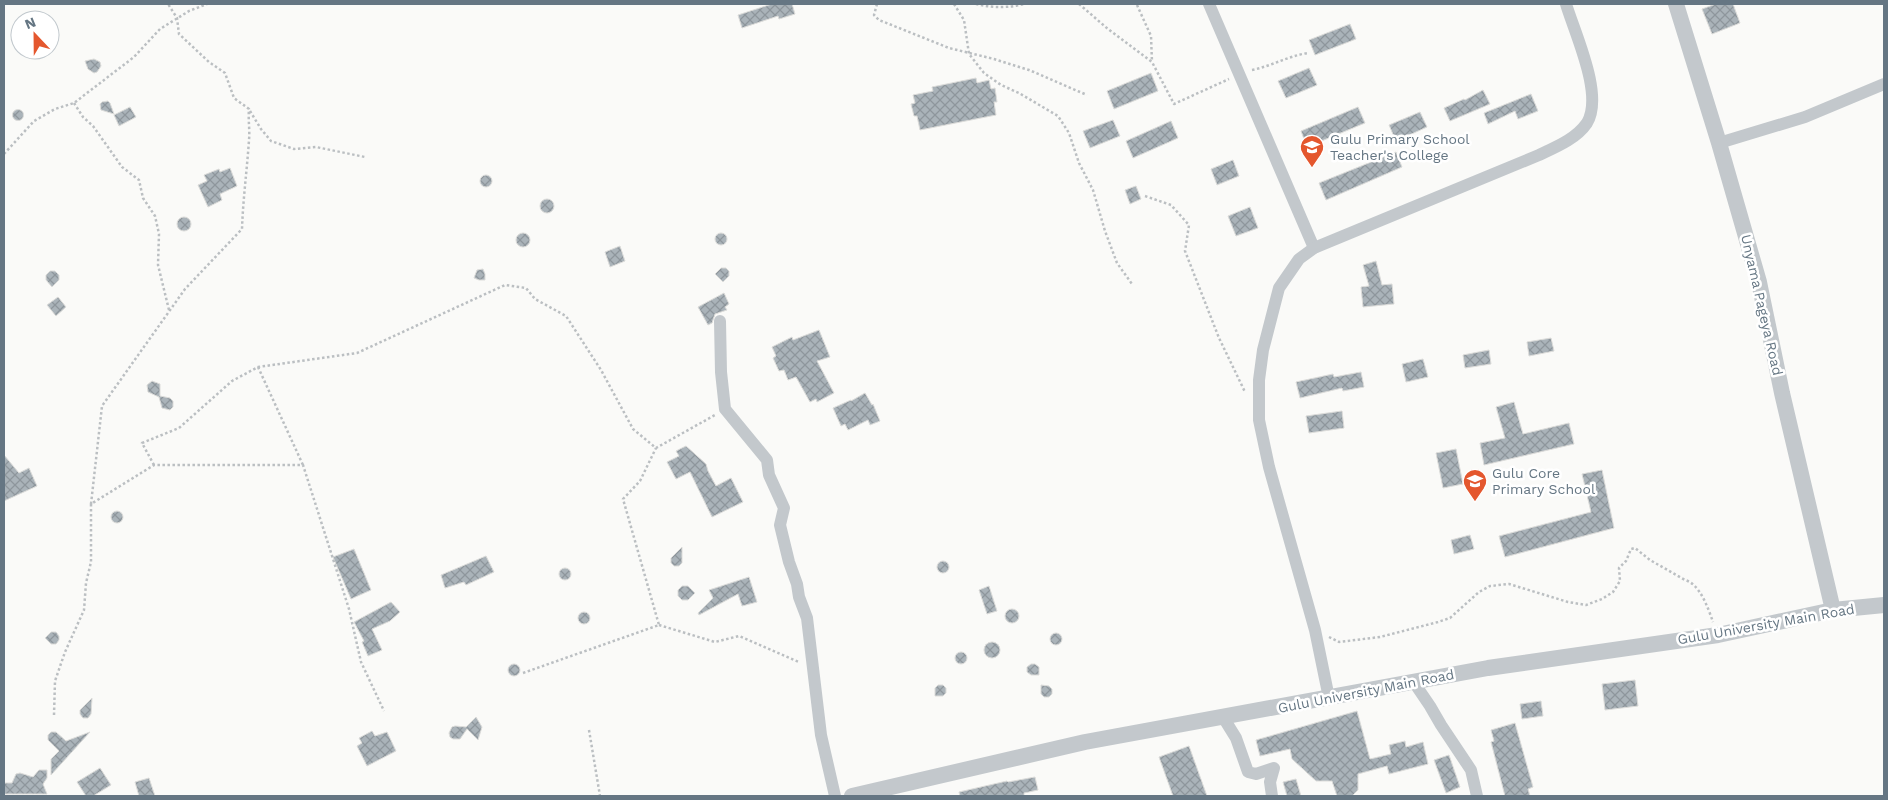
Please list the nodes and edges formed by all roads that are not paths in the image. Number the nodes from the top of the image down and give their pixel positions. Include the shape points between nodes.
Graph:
1 (1209, 4) edge
2 (1566, 4) edge
3 (1676, 4) edge
4 (1884, 84) edge
5 (1719, 143) junction
6 (1314, 248) junction
7 (720, 321) dead end
8 (1884, 605) edge
9 (1833, 610) junction
10 (1412, 681) junction
11 (1329, 698) junction
12 (1223, 717) junction
13 (835, 796) edge
14 (852, 796) edge
15 (1272, 796) edge
16 (1477, 796) edge

1 - 6 street
2 - 6 street via 1592,92 1592,114 1586,125 1567,142 1539,155
3 - 5 street, Unyama Pageya Road
4 - 5 street via 1805,117
5 - 9 street, Unyama Pageya Road via 1759,282
6 - 11 street via 1299,260 1279,288 1263,350 1259,420 1315,630
7 - 13 street via 725,409 766,460 784,508 780,525 807,618 821,735
8 - 9 street, Gulu University Main Road
9 - 10 street, Gulu University Main Road via 1718,635
10 - 11 street, Gulu University Main Road
10 - 16 street via 1471,770
11 - 12 street, Gulu University Main Road
12 - 14 street, Gulu University Main Road via 1084,742
12 - 15 street via 1236,738 1248,772 1256,774 1274,768 1270,782

